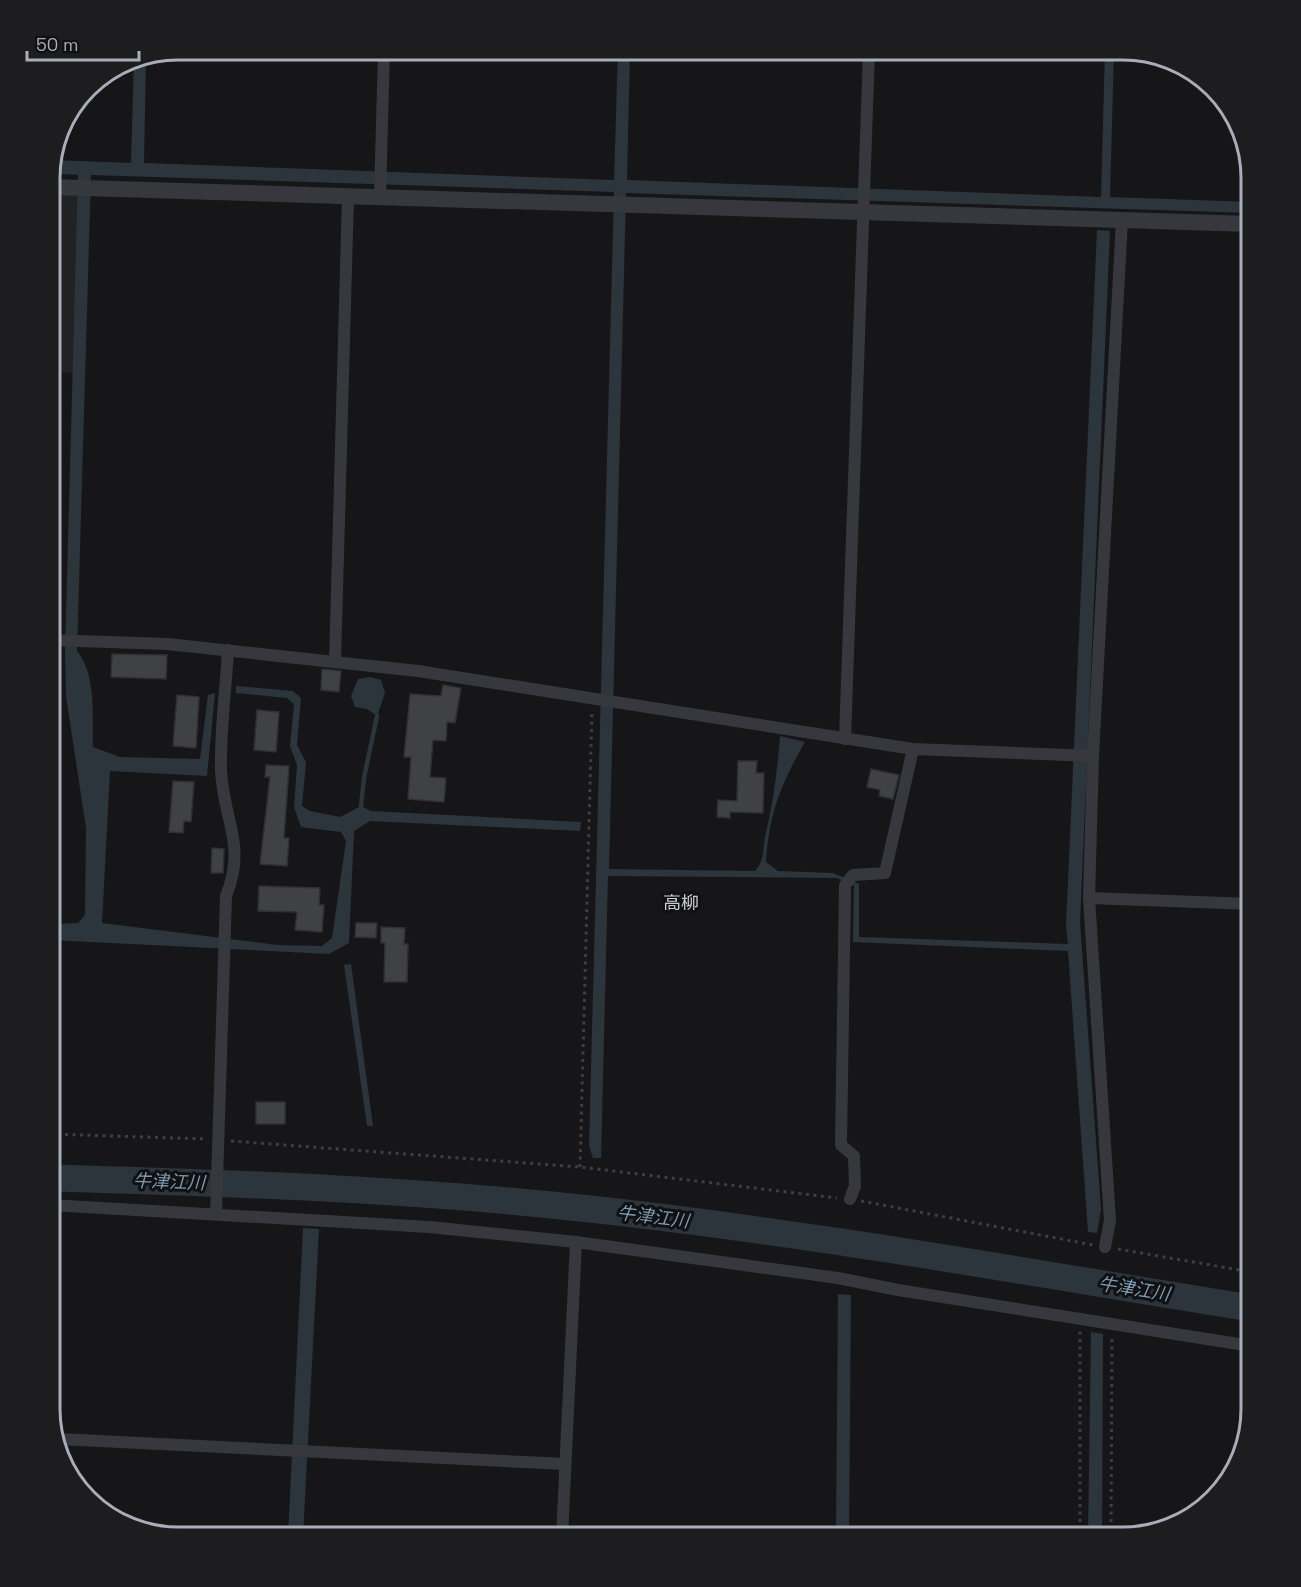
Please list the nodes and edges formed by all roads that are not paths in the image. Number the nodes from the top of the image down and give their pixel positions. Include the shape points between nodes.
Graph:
1 (384, 60) edge
2 (869, 60) edge
3 (60, 187) edge
4 (348, 196) junction
5 (380, 197) junction
6 (865, 212) junction
7 (1122, 220) junction
8 (1241, 224) edge
9 (60, 640) edge
10 (228, 650) junction
11 (335, 662) junction
12 (845, 739) junction
13 (912, 749) junction
14 (1093, 756) junction
15 (1089, 898) junction
16 (1241, 903) edge
17 (850, 1199) road end
18 (60, 1205) edge
19 (216, 1213) junction
20 (576, 1242) junction
21 (1106, 1247) road end
22 (1241, 1344) edge
23 (64, 1439) edge
24 (565, 1464) junction
25 (562, 1527) edge

1 - 5 street
2 - 6 street
3 - 4 street
4 - 5 street
4 - 11 street
5 - 6 street
6 - 7 street
6 - 12 street
7 - 8 street
7 - 14 street
9 - 10 street
10 - 11 street
10 - 19 street via 221,768 222,790 236,848 235,874 226,896
11 - 12 street via 418,671
12 - 13 street
13 - 14 street
13 - 17 street via 885,873 847,881 841,1145 854,1156 855,1186
14 - 15 street
15 - 16 street
15 - 21 street via 1110,1220
18 - 19 street
19 - 20 street via 429,1227
20 - 22 street via 838,1278
20 - 24 street
23 - 24 street
24 - 25 street

